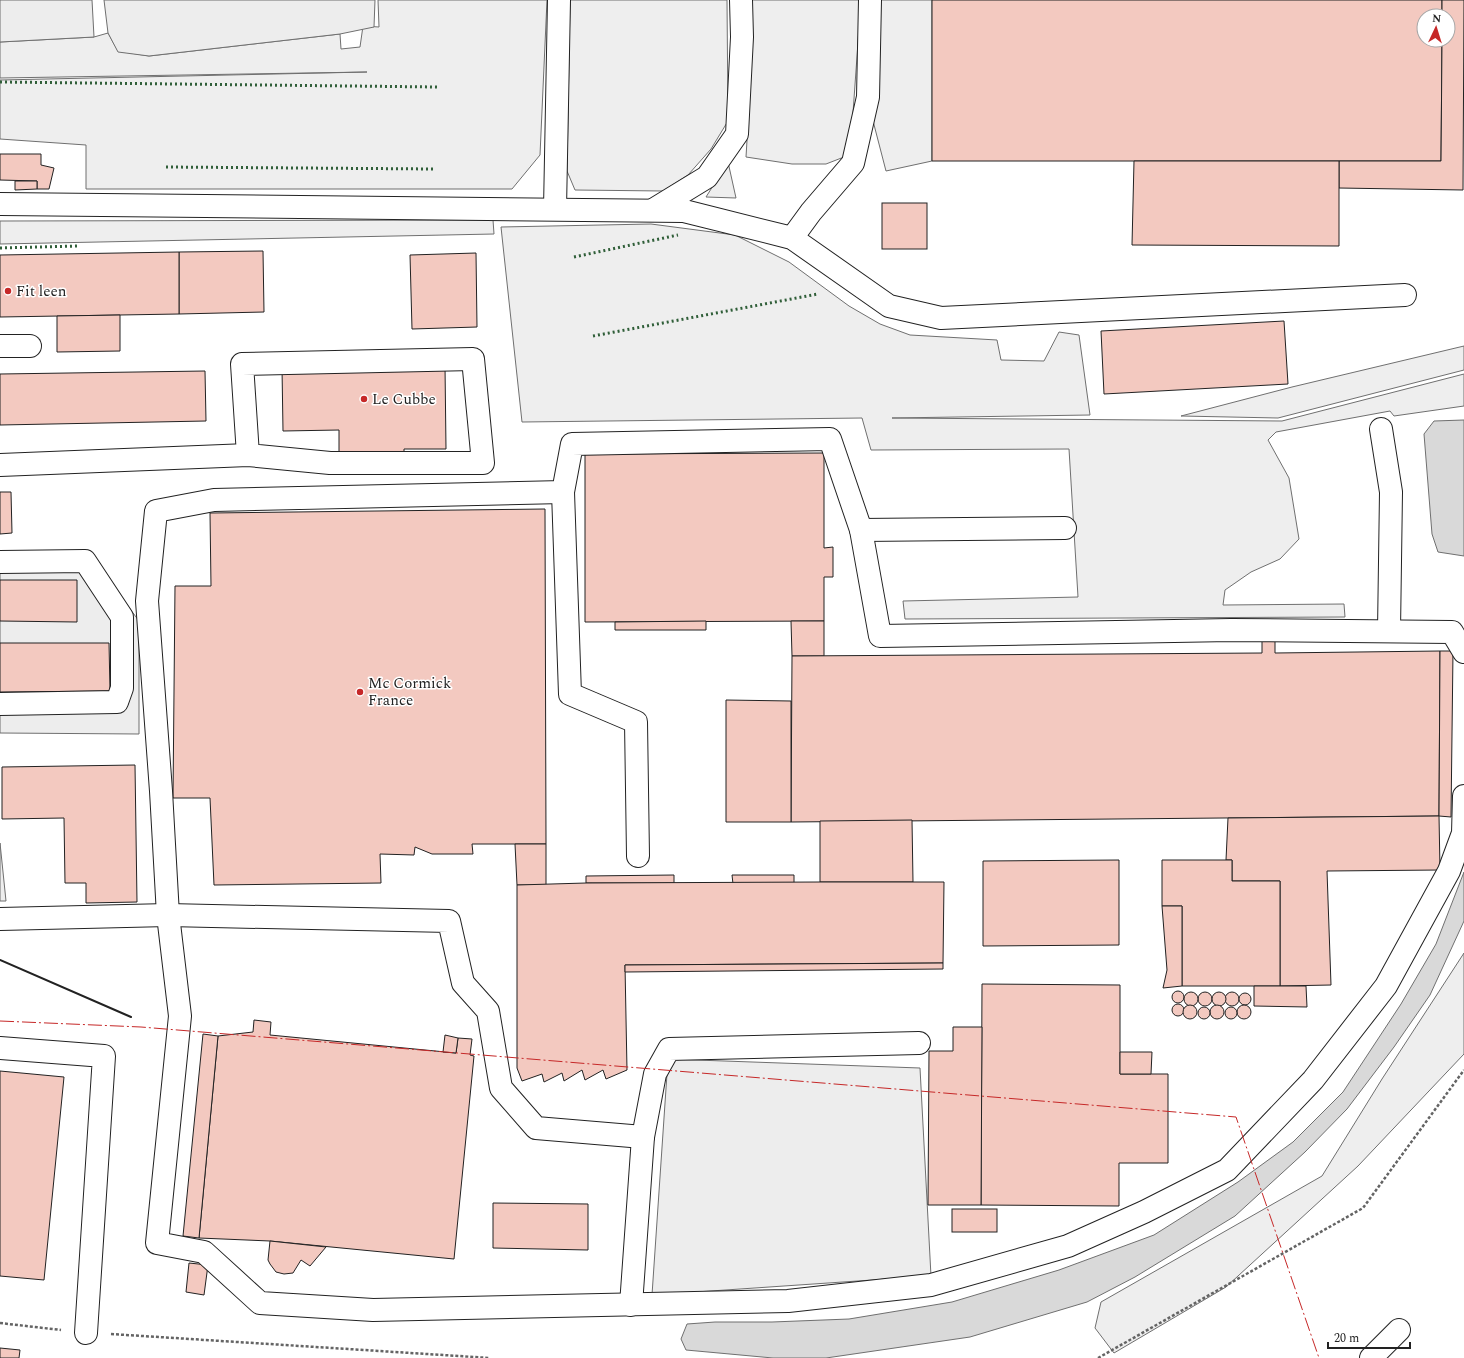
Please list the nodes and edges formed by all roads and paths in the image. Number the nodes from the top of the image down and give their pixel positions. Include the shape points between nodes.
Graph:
1 (559, 0) edge
2 (742, 0) edge
3 (870, 0) edge
4 (0, 204) edge
5 (555, 209) junction
6 (653, 210) junction
7 (792, 238) junction
8 (1405, 295) dead end
9 (0, 346) edge
10 (30, 346) dead end
11 (1381, 429) dead end
12 (248, 455) junction
13 (0, 465) edge
14 (563, 492) junction
15 (1065, 528) dead end
16 (861, 530) junction
17 (0, 562) edge
18 (1388, 631) junction
19 (1464, 652) edge
20 (0, 704) edge
21 (1464, 796) edge
22 (638, 856) dead end
23 (168, 915) junction
24 (0, 919) edge
25 (919, 1043) dead end
26 (0, 1048) edge
27 (1464, 1070) edge
28 (643, 1137) junction
29 (631, 1305) junction
30 (0, 1323) edge
31 (1399, 1330) dead end
32 (86, 1333) junction
33 (490, 1358) edge
34 (1098, 1358) edge
35 (1371, 1358) edge

1 - 5 lane
2 - 6 lane via 737,134 707,177
3 - 7 lane via 868,97 853,163
4 - 5 lane
5 - 6 lane
6 - 7 lane via 684,211
7 - 8 lane via 889,306 941,318
9 - 10 lane
11 - 18 lane via 1391,492
12 - 12 lane via 242,364 473,359 483,463 330,463
12 - 13 lane
14 - 16 lane via 572,444 830,439
14 - 22 lane via 570,694 636,722
14 - 23 lane via 214,500 156,511 147,601
15 - 16 lane
16 - 18 lane via 880,636 1231,630
17 - 20 lane via 85,561 122,617 122,688 118,702
18 - 19 lane via 1452,632
21 - 29 lane via 1462,833 1449,871 1386,986 1313,1080 1227,1170 1144,1212 1068,1246 931,1285 788,1301
23 - 24 lane
23 - 28 lane via 449,921 462,983 488,1011 500,1088 536,1128
23 - 29 lane via 180,1016 157,1243 204,1252 260,1303 373,1310
25 - 28 lane via 669,1049 656,1074
26 - 32 lane via 104,1056
27 - 34 path via 1363,1208
28 - 29 lane
30 - 32 path
31 - 35 lane
32 - 33 path

